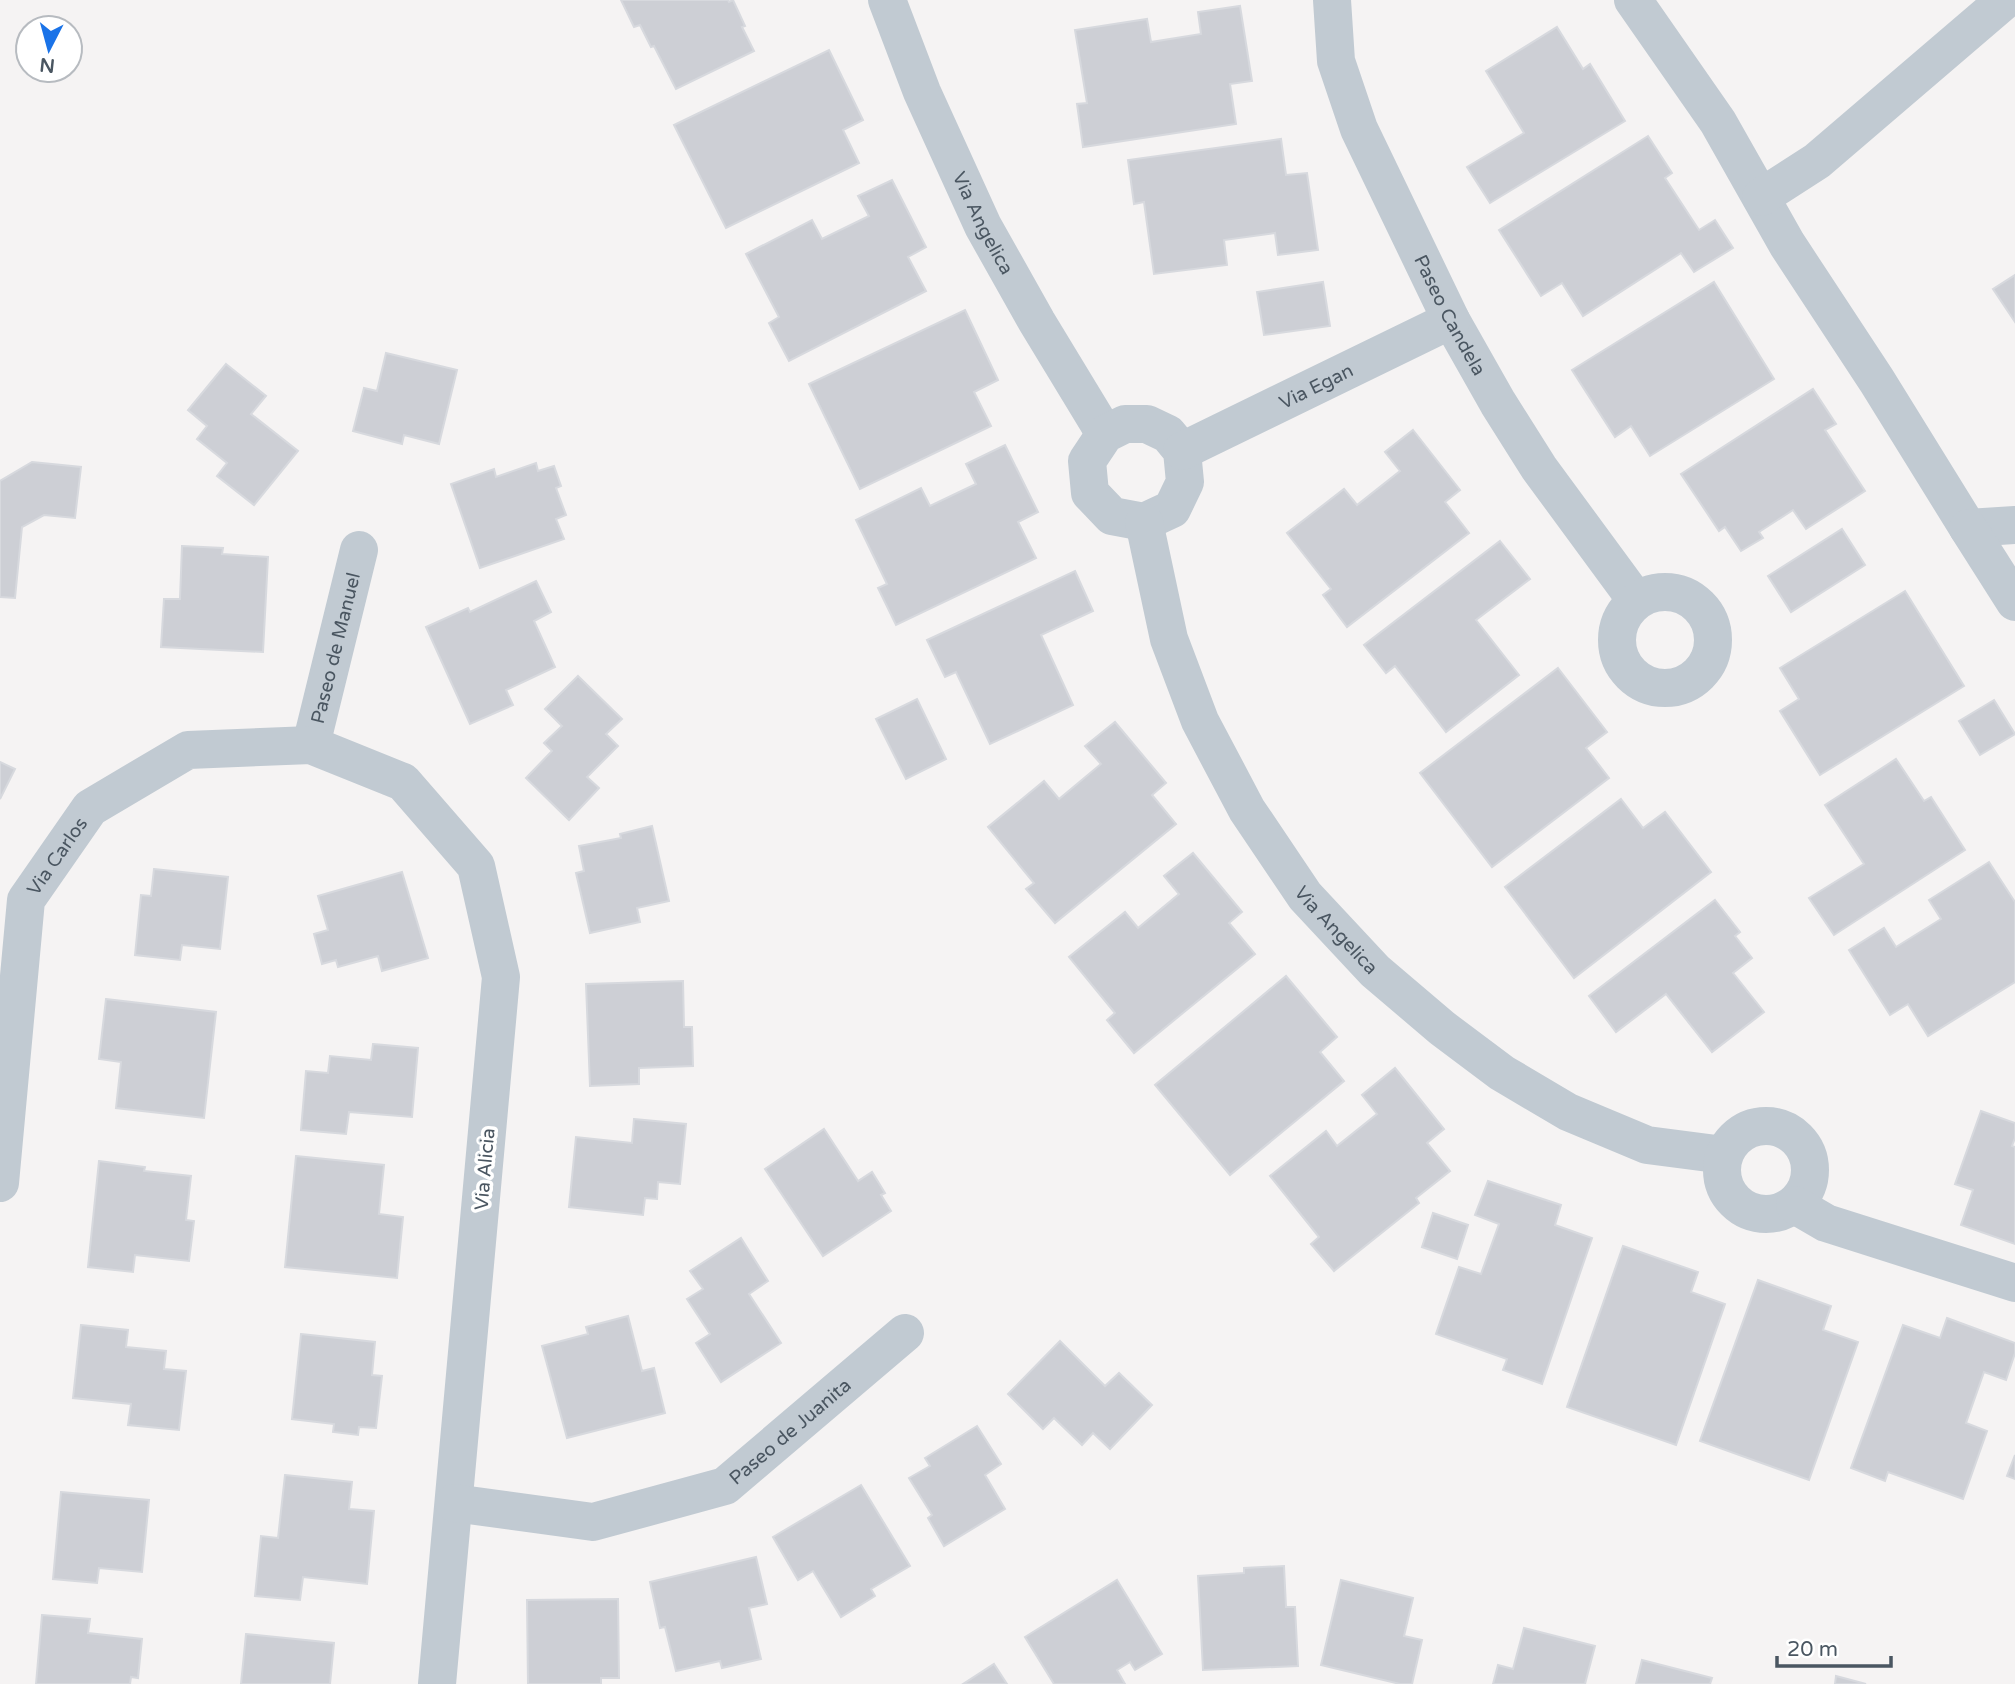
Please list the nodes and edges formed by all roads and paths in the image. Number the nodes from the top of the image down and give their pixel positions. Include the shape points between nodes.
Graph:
1 (887, 0) edge
2 (1332, 0) edge
3 (1633, 0) edge
4 (2005, 0) edge
5 (1761, 197) junction
6 (1451, 320) junction
7 (1105, 434) junction
8 (1182, 451) junction
9 (1144, 522) junction
10 (2015, 525) edge
11 (1968, 528) junction
12 (359, 550) dead end
13 (1636, 600) dead end
14 (2015, 602) edge
15 (311, 745) junction
16 (1724, 1155) junction
17 (0, 1183) edge
18 (1795, 1205) junction
19 (2015, 1283) edge
20 (905, 1333) dead end
21 (454, 1503) junction
22 (437, 1684) edge

1 - 7 street, Via Angelica via 922,92 983,226
2 - 6 street, Paseo Candela via 1336,61 1359,130
3 - 5 street via 1718,122
4 - 5 street via 1817,161
5 - 11 street
6 - 8 street, Via Egan
6 - 13 street, Paseo Candela via 1539,468
7 - 8 street via 1125,424 1147,424 1168,434
7 - 9 street via 1087,461 1090,493 1112,516
8 - 9 street via 1185,482 1171,509
9 - 16 street, Via Angelica via 1169,639 1200,721 1247,810 1305,896 1375,971 1502,1073 1568,1112 1647,1145
10 - 11 street
11 - 14 street
12 - 15 street, Paseo de Manuel
15 - 17 street, Via Carlos via 188,750 90,808 26,900
15 - 21 street, Via Alicia via 403,782 476,866 500,977
16 - 18 street via 1723,1184 1740,1207 1768,1216
16 - 18 street via 1734,1138 1750,1128 1769,1125 1788,1130 1803,1143 1811,1165 1808,1187
18 - 19 street via 1826,1223
20 - 21 street, Paseo de Juanita via 725,1486 593,1522
21 - 22 street, Via Alicia

